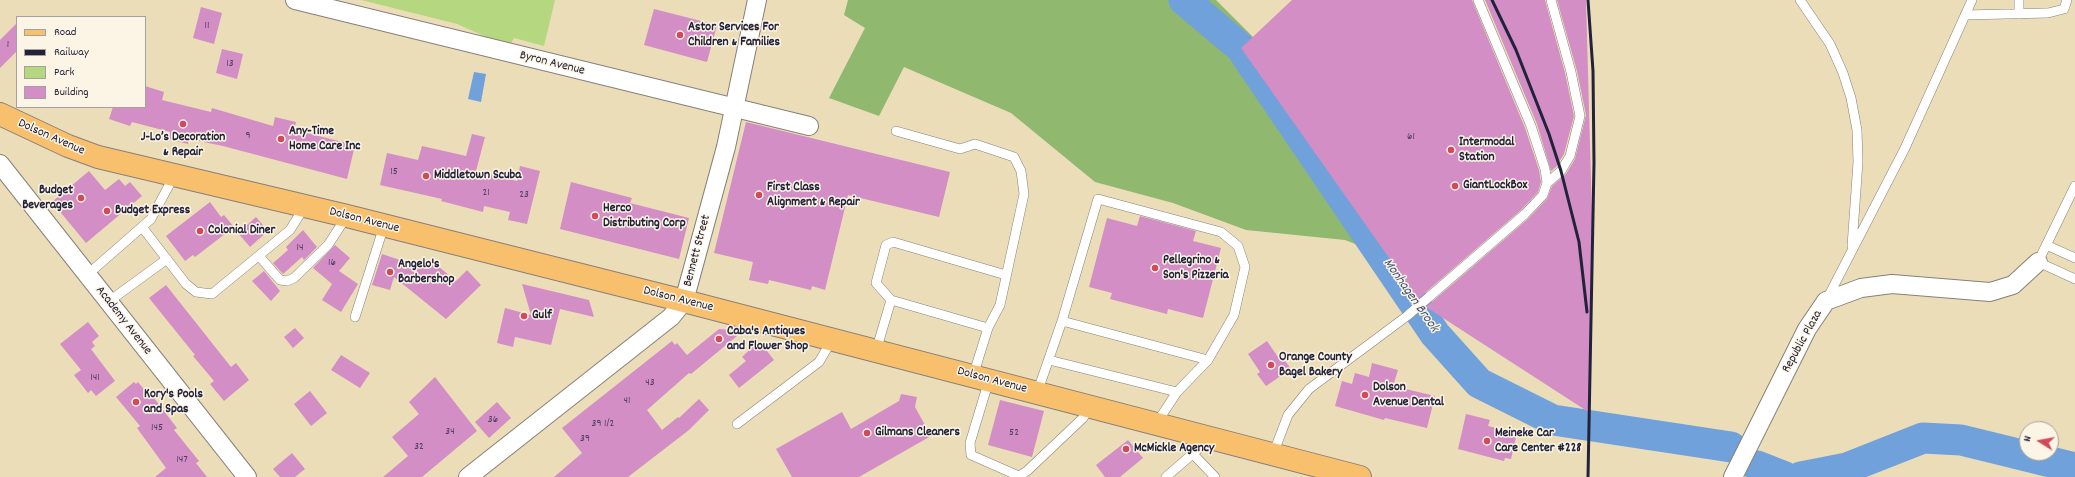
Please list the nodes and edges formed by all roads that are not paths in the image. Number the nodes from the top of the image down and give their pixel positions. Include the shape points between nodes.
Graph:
1 (295, 0) edge
2 (757, 0) edge
3 (1478, 0) edge
4 (1551, 0) edge
5 (1800, 0) edge
6 (1972, 0) edge
7 (2019, 0) edge
8 (2067, 0) edge
9 (2019, 14) junction
10 (1965, 15) junction
11 (734, 109) junction
12 (0, 114) edge
13 (810, 126) dead end
14 (896, 131) dead end
15 (0, 164) edge
16 (174, 176) junction
17 (1547, 183) junction
18 (2075, 186) edge
19 (305, 206) junction
20 (347, 216) junction
21 (384, 226) junction
22 (142, 227) junction
23 (2046, 245) junction
24 (1852, 252) junction
25 (259, 256) junction
26 (2075, 258) edge
27 (167, 259) junction
28 (2038, 262) junction
29 (87, 274) junction
30 (1006, 275) junction
31 (2075, 279) edge
32 (891, 300) junction
33 (684, 301) junction
34 (1826, 301) junction
35 (108, 302) junction
36 (355, 318) dead end
37 (1062, 321) junction
38 (988, 328) junction
39 (832, 340) junction
40 (876, 351) junction
41 (1049, 360) junction
42 (1208, 360) junction
43 (981, 378) junction
44 (1177, 392) junction
45 (1037, 393) junction
46 (1090, 407) junction
47 (737, 424) dead end
48 (1156, 424) junction
49 (1209, 437) junction
50 (1193, 454) junction
51 (1273, 454) junction
52 (1324, 473) edge
53 (247, 477) edge
54 (468, 477) edge
55 (1166, 477) edge
56 (1215, 477) edge
57 (1360, 477) edge
58 (1734, 477) edge

1 - 11 street, Byron Avenue
2 - 11 street, Bennett Street
3 - 17 lane via 1531,126
4 - 17 lane via 1572,72 1580,116 1570,156 1561,171
5 - 24 lane via 1830,44 1851,98 1857,130 1858,162
6 - 10 lane
7 - 9 lane
8 - 9 lane via 2064,9 2048,13
9 - 10 lane
10 - 24 lane via 1905,148
11 - 13 street, Byron Avenue
11 - 33 street, Bennett Street via 726,148
12 - 16 main road, Dolson Avenue via 98,158
14 - 30 lane via 960,149 975,144 1014,156 1021,171 1024,194
15 - 29 street, Academy Avenue
16 - 19 main road, Dolson Avenue
16 - 22 lane via 151,219
17 - 51 lane via 1543,195 1525,214 1421,304 1309,389 1288,415
18 - 23 lane
19 - 20 main road, Dolson Avenue
19 - 25 lane via 290,230
20 - 21 main road, Dolson Avenue
20 - 25 lane via 328,245 294,278 286,282 280,280
21 - 33 main road, Dolson Avenue
21 - 36 lane
22 - 27 lane
22 - 29 lane
23 - 26 lane
23 - 28 lane
24 - 34 lane
25 - 27 lane via 212,294 196,292 186,284
27 - 35 lane
28 - 31 lane
28 - 34 street, Republic Plaza via 2013,285 1990,292 1892,284 1861,288
29 - 35 street, Academy Avenue
30 - 32 lane via 893,242 886,245 876,283
30 - 38 lane via 1000,305
32 - 38 lane
32 - 40 lane
33 - 39 main road, Dolson Avenue
33 - 54 street, Bennett Street via 671,317
34 - 58 street, Republic Plaza via 1807,329
35 - 53 street, Academy Avenue
37 - 41 lane
37 - 42 lane
37 - 42 lane via 1098,200 1221,232 1238,246 1245,267 1234,315
38 - 43 lane
39 - 40 main road, Dolson Avenue
39 - 47 lane via 819,362
40 - 43 main road, Dolson Avenue
41 - 44 lane
41 - 45 lane
42 - 44 lane
43 - 45 main road, Dolson Avenue
43 - 46 lane via 970,443 971,455 1019,476 1083,418
44 - 48 lane
45 - 46 main road, Dolson Avenue
46 - 48 main road, Dolson Avenue via 1118,417
48 - 49 main road, Dolson Avenue
49 - 50 lane
49 - 51 main road, Dolson Avenue
50 - 55 lane
50 - 56 lane
51 - 52 main road, Dolson Avenue
52 - 57 main road, Dolson Avenue

